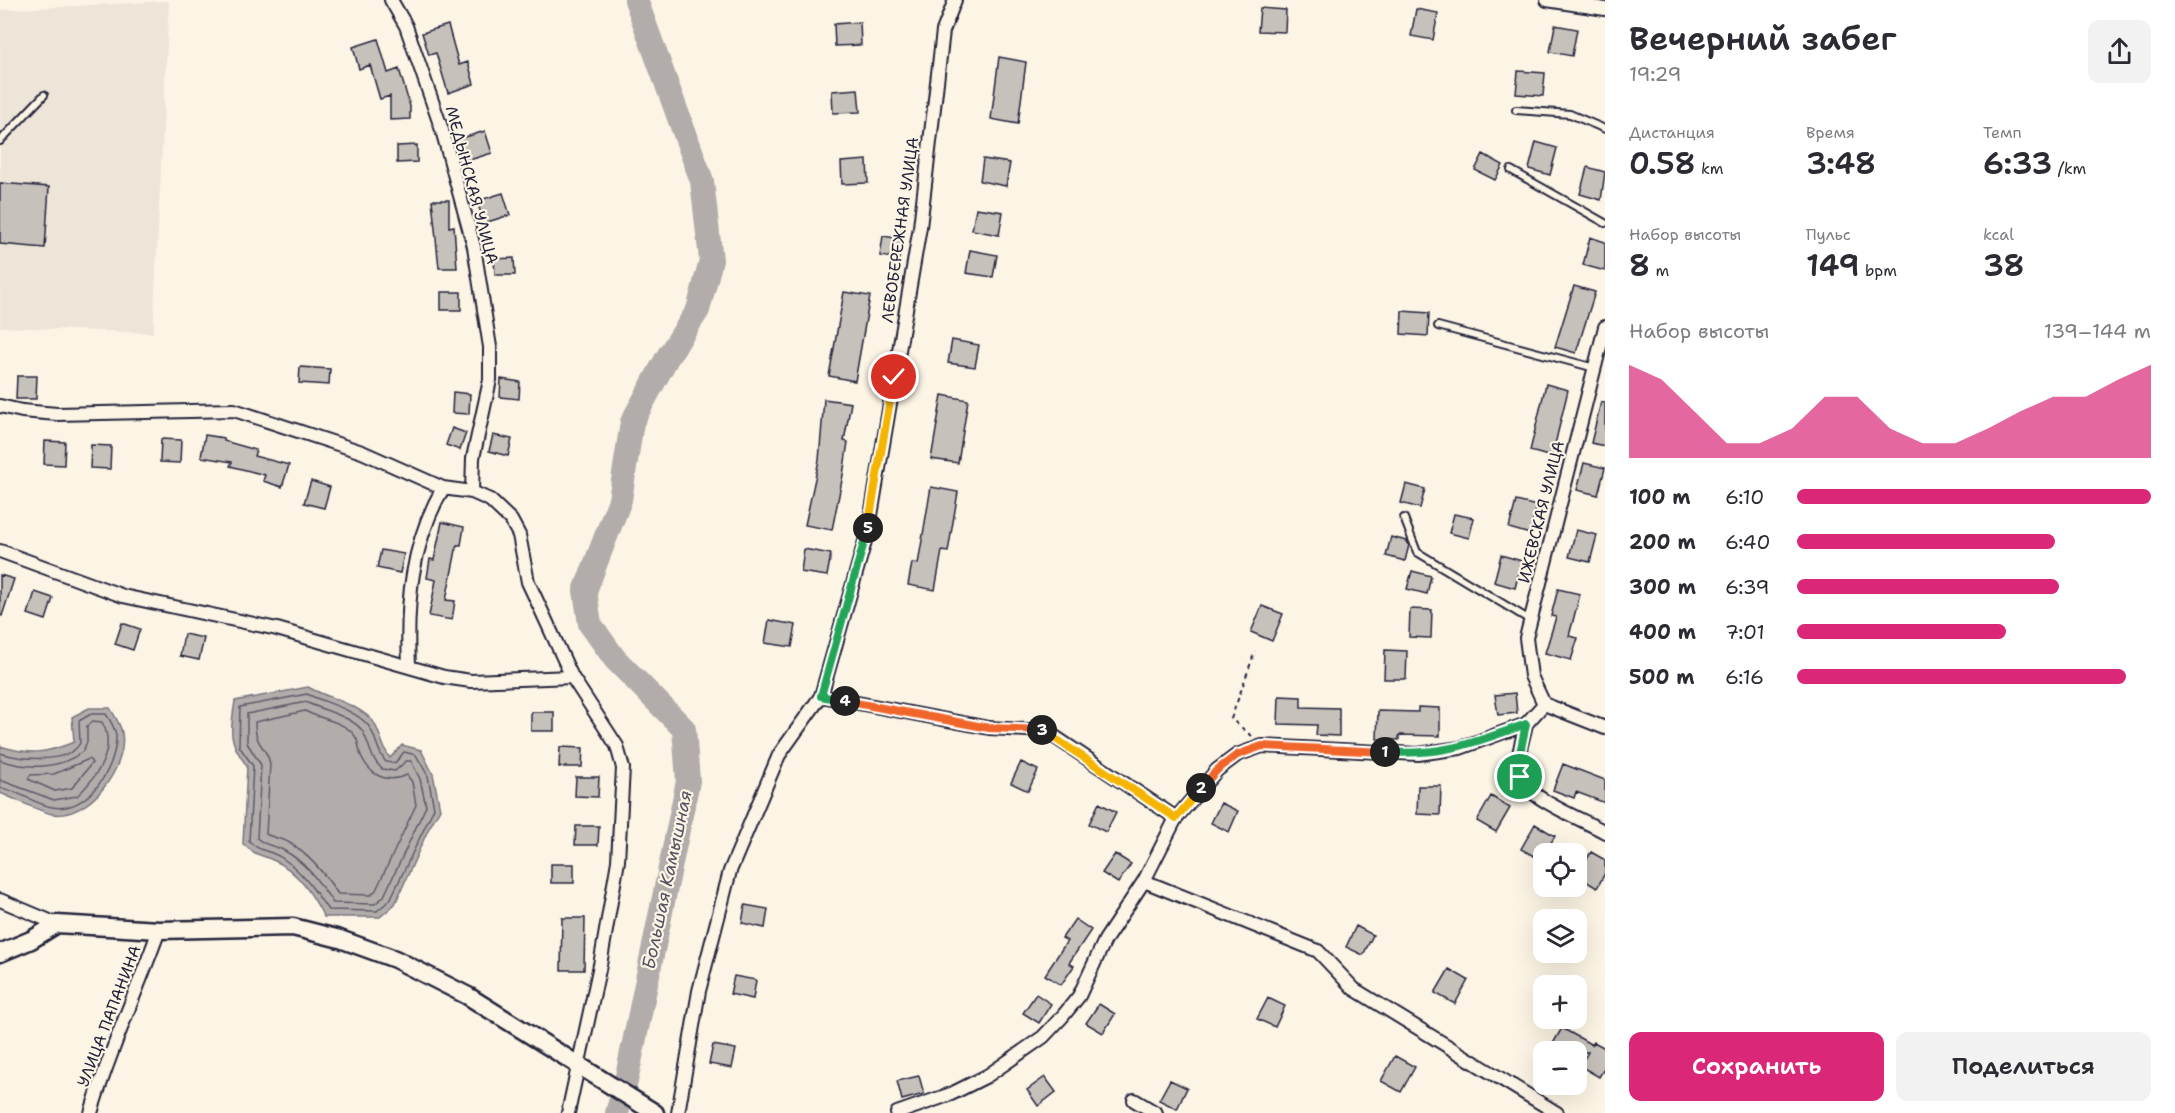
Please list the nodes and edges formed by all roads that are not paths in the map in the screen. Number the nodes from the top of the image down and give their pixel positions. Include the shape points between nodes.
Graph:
1 (392, 0) edge
2 (955, 0) edge
3 (1547, 0) edge
4 (1605, 9) edge
5 (44, 95) dead end
6 (1516, 110) dead end
7 (1605, 129) edge
8 (0, 141) edge
9 (1511, 170) dead end
10 (1605, 223) edge
11 (1438, 327) dead end
12 (1605, 327) edge
13 (1594, 368) junction
14 (0, 406) edge
15 (443, 488) junction
16 (472, 492) junction
17 (1404, 518) dead end
18 (0, 551) edge
19 (1531, 620) junction
20 (409, 666) junction
21 (572, 677) junction
22 (821, 696) junction
23 (1544, 704) junction
24 (1526, 724) junction
25 (1605, 728) edge
26 (1176, 818) junction
27 (1605, 831) edge
28 (1144, 881) junction
29 (0, 900) edge
30 (57, 924) junction
31 (159, 930) junction
32 (0, 953) edge
33 (579, 1065) junction
34 (1134, 1100) dead end
35 (654, 1112) edge
36 (91, 1113) edge
37 (568, 1113) edge
38 (678, 1113) edge
39 (897, 1113) edge
40 (1156, 1113) edge
41 (1557, 1113) edge

1 - 16 street, МЕДЫНСКАЯ УЛИЦА via 406,26 442,130 474,247 490,347 490,380 473,458
2 - 22 street, ЛЕВОБЕРЕЖНАЯ УЛИЦА via 942,40 920,227 868,527
3 - 4 street
5 - 8 lane
6 - 7 lane via 1570,114
9 - 10 lane
11 - 13 lane
12 - 13 street, ИЖЕВСКАЯ УЛИЦА
13 - 19 street, ИЖЕВСКАЯ УЛИЦА
14 - 15 street via 57,414 234,410 362,453
15 - 16 street
15 - 20 street via 428,515 416,552 406,620
16 - 21 street via 490,500 511,520 519,535 528,582
17 - 19 lane via 1417,552
18 - 20 street via 123,596 277,629
19 - 23 street, ИЖЕВСКАЯ УЛИЦА via 1526,638 1531,676
20 - 21 street via 471,681
21 - 33 street via 617,746 623,768 618,861
22 - 26 street via 989,728 1046,731
22 - 38 street, ЛЕВОБЕРЕЖНАЯ УЛИЦА via 779,755 730,871 699,991
23 - 24 street
23 - 25 street
24 - 26 street via 1460,748 1418,754 1262,746 1237,755 1217,770
24 - 27 street via 1518,763 1520,777 1529,792
26 - 28 street
28 - 39 street via 1105,940 1079,996 1043,1037 987,1076
28 - 41 street via 1318,951 1354,989
29 - 30 street
30 - 31 street
30 - 32 street
31 - 33 street via 293,927 340,939 395,959 468,996
31 - 36 street, УЛИЦА ПАПАНИНА via 104,1068
33 - 35 street
33 - 37 street
34 - 40 street

